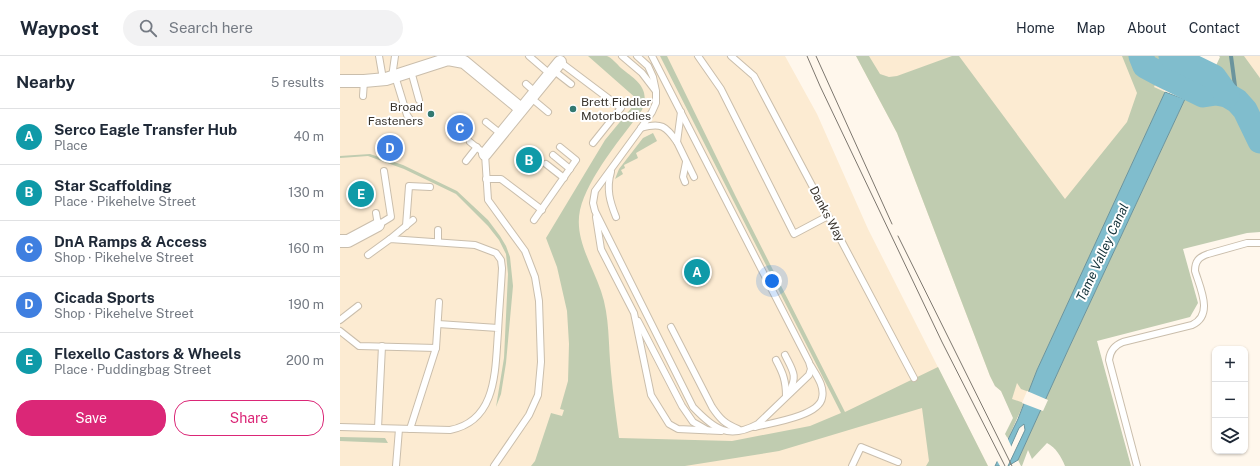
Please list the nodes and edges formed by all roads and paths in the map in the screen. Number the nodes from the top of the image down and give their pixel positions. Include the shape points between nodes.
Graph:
1 (379, 56) edge
2 (395, 56) edge
3 (529, 56) edge
4 (622, 56) edge
5 (637, 56) edge
6 (652, 56) edge
7 (698, 56) edge
8 (731, 56) edge
9 (455, 58) edge
10 (554, 68) junction
11 (411, 71) junction
12 (390, 78) junction
13 (340, 81) edge
14 (364, 81) junction
15 (570, 84) dead end
16 (530, 91) junction
17 (656, 91) junction
18 (362, 96) dead end
19 (419, 100) dead end
20 (521, 109) junction
21 (548, 112) dead end
22 (680, 112) junction
23 (412, 122) dead end
24 (486, 122) dead end
25 (641, 128) junction
26 (501, 134) junction
27 (470, 142) dead end
28 (677, 142) junction
29 (593, 143) dead end
30 (560, 147) dead end
31 (481, 150) junction
32 (553, 155) dead end
33 (466, 161) dead end
34 (686, 162) junction
35 (546, 164) dead end
36 (613, 166) junction
37 (570, 169) junction
38 (384, 171) dead end
39 (694, 177) dead end
40 (486, 178) junction
41 (564, 178) junction
42 (685, 182) dead end
43 (430, 187) dead end
44 (542, 210) junction
45 (595, 211) junction
46 (828, 216) junction
47 (616, 217) dead end
48 (377, 219) joint
49 (413, 220) dead end
50 (534, 220) dead end
51 (406, 226) junction
52 (438, 230) dead end
53 (390, 239) junction
54 (340, 241) edge
55 (438, 242) junction
56 (1260, 243) edge
57 (368, 255) dead end
58 (439, 302) dead end
59 (358, 306) dead end
60 (634, 312) junction
61 (340, 320) edge
62 (438, 324) junction
63 (671, 327) dead end
64 (498, 328) junction
65 (340, 331) edge
66 (382, 346) junction
67 (436, 348) junction
68 (785, 355) dead end
69 (776, 360) dead end
70 (809, 362) junction
71 (914, 378) dead end
72 (786, 398) junction
73 (340, 427) edge
74 (378, 428) junction
75 (399, 429) junction
76 (410, 429) junction
77 (749, 429) junction
78 (708, 430) junction
79 (726, 431) junction
80 (742, 431) junction
81 (898, 462) dead end
82 (396, 466) edge
83 (494, 466) edge
84 (852, 466) edge
85 (1137, 466) edge

1 - 12 lane
2 - 12 lane
3 - 10 lane
4 - 17 lane via 642,73
5 - 17 lane via 648,66
6 - 22 lane
7 - 46 lane via 721,90 794,234
8 - 46 lane, Danks Way via 754,76
9 - 11 street
9 - 20 street via 464,62
10 - 15 lane
10 - 16 street
10 - 29 lane via 621,108
11 - 12 street
11 - 19 lane
12 - 14 street
12 - 23 lane
13 - 14 street
14 - 18 lane
16 - 20 street
16 - 21 lane
17 - 25 lane via 656,103
20 - 26 street
22 - 28 lane
22 - 70 lane
24 - 26 lane
25 - 28 lane via 658,125 668,130
25 - 36 lane
26 - 31 street
27 - 31 lane
28 - 34 lane
30 - 37 lane via 576,160
31 - 33 lane
31 - 40 lane
32 - 37 lane
34 - 39 lane
34 - 42 lane via 683,177
35 - 41 lane
36 - 45 lane via 595,191
36 - 47 lane via 608,190
37 - 41 lane
38 - 48 lane via 391,217
40 - 44 lane via 501,179
40 - 83 lane via 488,200 525,251 535,277 540,324 541,362 538,395 529,415
41 - 44 lane
43 - 51 lane via 409,186
44 - 50 lane
45 - 60 lane via 602,248
45 - 79 lane via 693,407 719,430
46 - 71 lane, Danks Way
48 - 54 street via 348,241
49 - 51 lane
51 - 53 lane
52 - 55 lane
53 - 55 lane
53 - 57 lane
55 - 64 lane via 475,245 496,253 501,260
56 - 85 lane via 1247,243 1202,256 1197,260 1195,271 1205,310 1200,320 1117,344 1110,354 1109,360
58 - 62 lane
59 - 61 lane
60 - 78 lane via 682,406 693,422
60 - 78 lane via 651,395 669,424 678,429
62 - 64 lane
62 - 67 lane
63 - 80 lane via 720,419
64 - 76 lane via 496,370 492,388 481,413 461,428
65 - 66 lane via 359,346
66 - 67 lane
66 - 74 lane
67 - 76 lane
68 - 72 lane via 793,371 794,380
69 - 72 lane via 786,384
70 - 72 lane via 809,375
70 - 77 lane via 822,387 820,404 800,416
72 - 77 lane
73 - 74 lane
74 - 75 lane
75 - 76 lane
75 - 82 lane
77 - 80 lane
78 - 79 lane
79 - 80 lane
81 - 84 lane via 861,447

